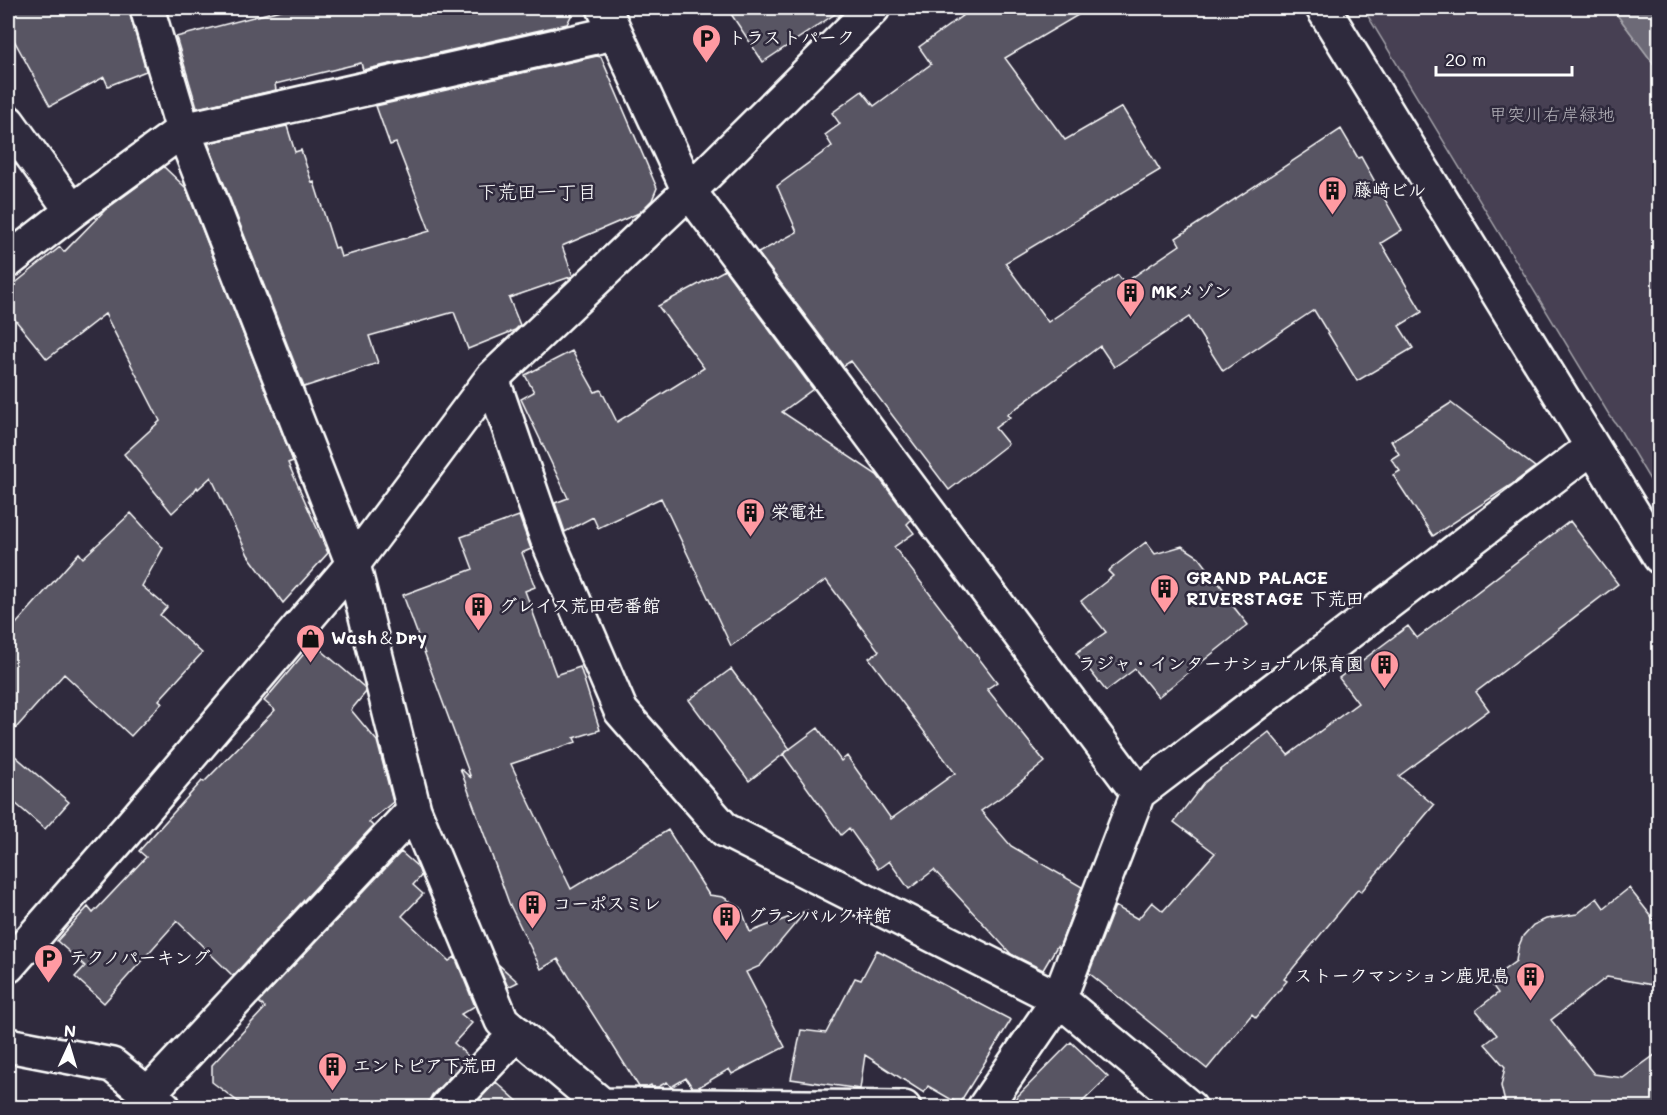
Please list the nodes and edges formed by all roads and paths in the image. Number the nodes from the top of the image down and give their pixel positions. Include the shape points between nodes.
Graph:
1 (147, 8) edge
2 (873, 8) edge
3 (1323, 8) edge
4 (609, 20) edge
5 (8, 122) edge
6 (183, 130) junction
7 (689, 191) junction
8 (72, 211) junction
9 (8, 261) edge
10 (492, 378) junction
11 (1591, 447) junction
12 (1659, 557) edge
13 (353, 564) junction
14 (1138, 793) junction
15 (414, 810) junction
16 (8, 966) edge
17 (1059, 999) junction
18 (517, 1033) junction
19 (8, 1045) edge
20 (156, 1100) edge
21 (446, 1107) edge
22 (904, 1107) edge
23 (984, 1107) edge
24 (1190, 1107) edge

1 - 6 street
2 - 7 street
3 - 11 street
4 - 6 street
4 - 7 street
5 - 8 street
6 - 8 street
6 - 13 street
7 - 10 street
7 - 14 street
8 - 9 street
10 - 13 street
10 - 17 street via 548,541 621,711 725,830
11 - 12 street
11 - 14 street
13 - 15 street
13 - 16 street
14 - 17 street
15 - 18 street via 502,1021
15 - 20 street
17 - 23 street
17 - 24 street
18 - 21 street
18 - 22 street via 602,1105
19 - 20 street via 112,1065

